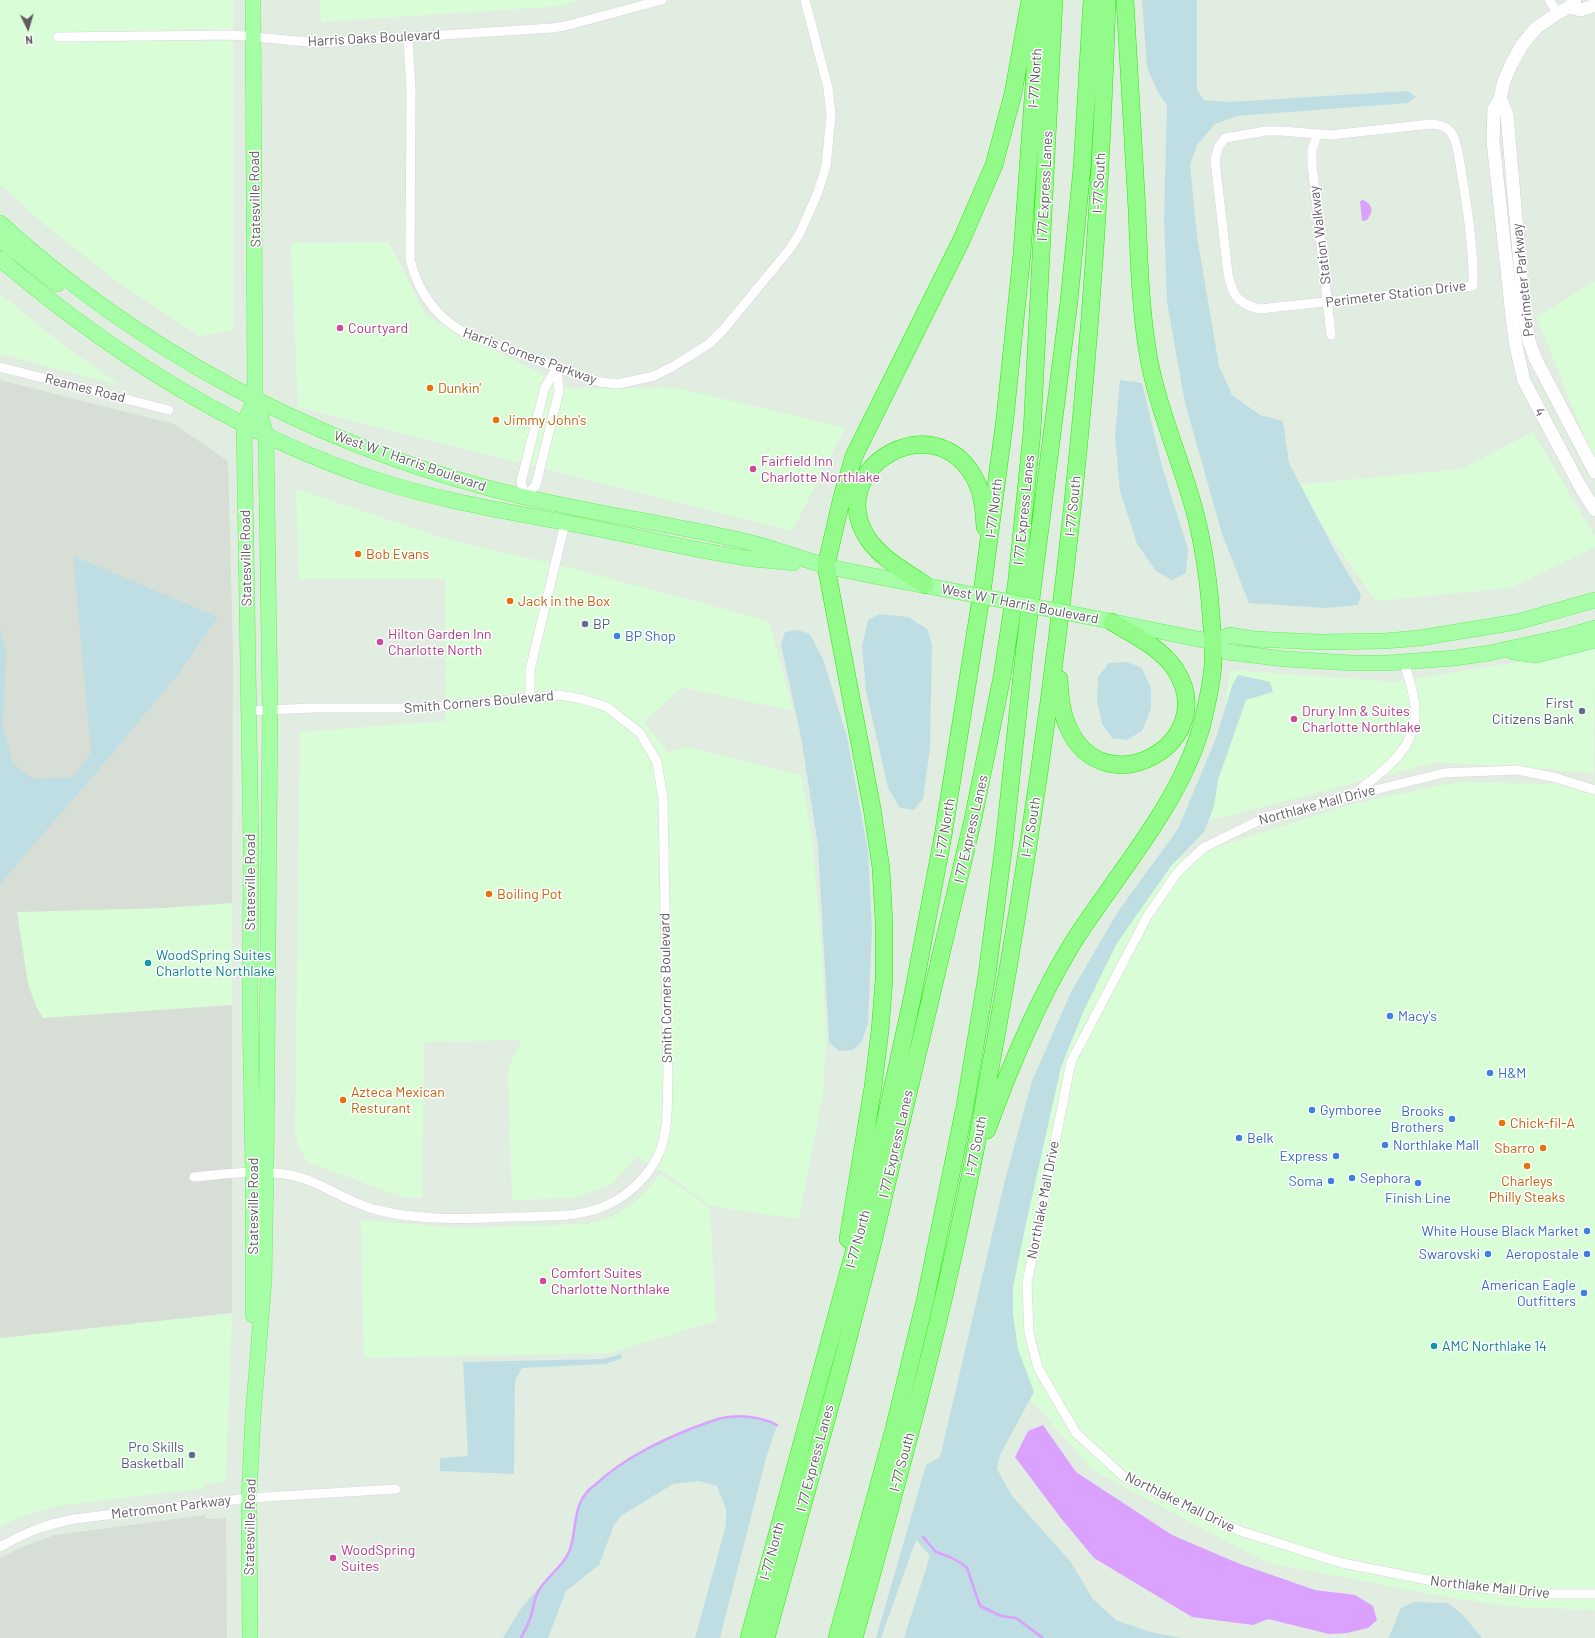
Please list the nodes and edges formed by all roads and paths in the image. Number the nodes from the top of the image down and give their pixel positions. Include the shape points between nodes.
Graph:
1 (253, 0) edge
2 (662, 0) edge
3 (805, 0) edge
4 (1030, 0) edge
5 (1040, 0) edge
6 (1054, 0) edge
7 (1092, 0) edge
8 (1107, 0) edge
9 (1125, 0) edge
10 (1549, 0) edge
11 (1595, 5) edge
12 (1567, 7) edge
13 (58, 37) dead end
14 (253, 37) junction
15 (408, 38) junction
16 (1500, 98) junction
17 (1317, 135) junction
18 (0, 223) edge
19 (0, 240) edge
20 (0, 259) edge
21 (1327, 302) junction
22 (126, 323) junction
23 (1331, 335) dead end
24 (0, 367) edge
25 (557, 368) junction
26 (1529, 391) joint
27 (255, 398) junction
28 (169, 410) dead end
29 (244, 424) junction
30 (266, 435) junction
31 (1595, 472) edge
32 (525, 497) junction
33 (1595, 510) edge
34 (565, 523) junction
35 (987, 556) junction
36 (826, 566) junction
37 (925, 585) junction
38 (1595, 600) edge
39 (1112, 622) junction
40 (1595, 628) edge
41 (1595, 640) edge
42 (1213, 642) junction
43 (1056, 650) junction
44 (1504, 651) junction
45 (1404, 662) junction
46 (530, 697) junction
47 (270, 710) junction
48 (247, 711) junction
49 (250, 784) junction
50 (1595, 790) edge
51 (1353, 794) junction
52 (250, 820) junction
53 (269, 842) junction
54 (269, 862) junction
55 (260, 1172) junction
56 (970, 1175) junction
57 (194, 1177) dead end
58 (832, 1334) junction
59 (396, 1488) dead end
60 (249, 1498) junction
61 (0, 1547) edge
62 (1595, 1594) edge
63 (250, 1638) edge
64 (749, 1638) edge
65 (766, 1638) edge
66 (837, 1638) edge
67 (854, 1638) edge

1 - 14 main road, Statesville Road
2 - 15 street, Harris Oaks Boulevard via 552,28
3 - 25 street, Harris Corners Parkway via 828,88 831,115 826,166 818,192 800,233 789,250 723,330 709,344 672,367 654,376 618,384 600,382
4 - 36 highway via 1015,87 994,165 961,242 854,456
5 - 35 highway, I-77 North via 1022,253 1005,418
6 - 65 highway, I 77 Express Lanes via 1032,440 1018,571 1002,677 973,819 874,1234 840,1370
7 - 66 highway, I 77 Express Lanes via 1082,168 1069,301 985,982 965,1106 925,1301 894,1429
8 - 43 highway, I-77 South via 1092,303 1076,484
9 - 42 highway via 1140,281 1146,340 1156,390 1200,533 1210,590
10 - 12 street
11 - 12 street via 1581,10
12 - 16 street, Perimeter Parkway via 1536,28 1522,45 1504,81
13 - 14 street, Harris Oaks Boulevard
14 - 15 street, Harris Oaks Boulevard via 318,43
14 - 27 main road, Statesville Road
15 - 25 street, Harris Corners Parkway via 411,90 410,259 414,275 430,304 452,327 482,341
16 - 26 street, Perimeter Parkway via 1494,109 1493,141 1515,340 1524,381
16 - 31 street, Perimeter Parkway via 1507,114 1529,341 1546,381
17 - 21 street, Station Walkway via 1312,150 1312,164
17 - 21 street, Perimeter Station Drive via 1266,131 1225,138 1219,146 1216,160 1228,274 1231,288 1237,298 1246,305 1259,309
17 - 21 street, Perimeter Station Drive via 1431,124 1444,126 1452,133 1458,150 1473,271 1473,286
18 - 22 main road, West W T Harris Boulevard via 70,283
19 - 22 main road via 55,283
20 - 29 main road, West W T Harris Boulevard via 54,304 117,349
21 - 23 street, Station Walkway
22 - 27 main road, West W T Harris Boulevard via 185,360
24 - 28 street, Reames Road
25 - 32 street via 545,387 521,482
25 - 32 street via 559,391 536,485
26 - 33 street, 4
27 - 29 main road, Statesville Road
27 - 30 main road, Statesville Road
27 - 32 main road, West W T Harris Boulevard via 328,434 390,458
29 - 30 main road, West W T Harris Boulevard
29 - 48 main road, Statesville Road
30 - 34 main road, West W T Harris Boulevard via 348,470 395,485
30 - 47 main road, Statesville Road
32 - 36 main road, West W T Harris Boulevard via 749,542
34 - 36 main road, West W T Harris Boulevard via 746,558
34 - 46 street via 530,670
35 - 37 highway via 980,493 973,475 963,462 950,452 929,445 907,446 892,451 878,460 863,480 858,505 861,524 881,553
35 - 58 highway, I-77 North via 958,754 912,999 868,1200
36 - 37 main road, West W T Harris Boulevard
36 - 58 highway via 877,839 883,895 885,953 876,1062
37 - 39 main road, West W T Harris Boulevard, bridge
38 - 42 main road via 1518,622 1419,638 1319,642 1230,635
39 - 42 main road, West W T Harris Boulevard
39 - 43 highway via 1162,654 1175,669 1183,686 1186,705 1178,732 1167,746 1147,760 1123,765 1107,762 1091,754 1078,743 1068,727 1062,708
40 - 44 main road, West W T Harris Boulevard
41 - 44 main road via 1536,655
42 - 45 main road, West W T Harris Boulevard via 1227,652 1285,659 1353,663
42 - 56 highway via 1213,666 1205,710 1187,764 1162,811 1085,925 1047,990 1009,1072
43 - 56 highway, I-77 South via 1028,846
44 - 45 main road, West W T Harris Boulevard
45 - 51 street via 1416,708 1410,737 1392,764
46 - 47 street, Smith Corners Boulevard via 415,708
46 - 55 street, Smith Corners Boulevard via 560,695 582,698 607,707 640,733 657,762 663,799 668,1076 665,1129 660,1152 631,1190 613,1202 596,1210 561,1215 476,1219 414,1217 376,1210 292,1176
47 - 48 street, Smith Corners Boulevard
47 - 53 main road, Statesville Road
48 - 49 main road, Statesville Road
49 - 52 main road, Statesville Road
49 - 53 main road via 257,788 258,809
50 - 51 street, Northlake Mall Drive via 1553,777 1517,770 1444,773
51 - 62 street, Northlake Mall Drive via 1268,816 1203,848 1177,873 1144,922 1071,1062 1027,1283 1029,1332 1038,1368 1076,1434 1123,1476 1240,1531 1342,1562 1443,1583 1540,1594
52 - 54 main road via 257,834 259,859
52 - 55 main road, Statesville Road via 250,1013
53 - 54 main road, Statesville Road
54 - 55 main road, Statesville Road
55 - 57 street, Smith Corners Boulevard
55 - 60 main road, Statesville Road via 264,1281
56 - 67 highway, I-77 South via 912,1426
58 - 64 highway, I-77 North
59 - 60 street, Metromont Parkway
60 - 61 street, Metromont Parkway via 47,1524
60 - 63 main road, Statesville Road

